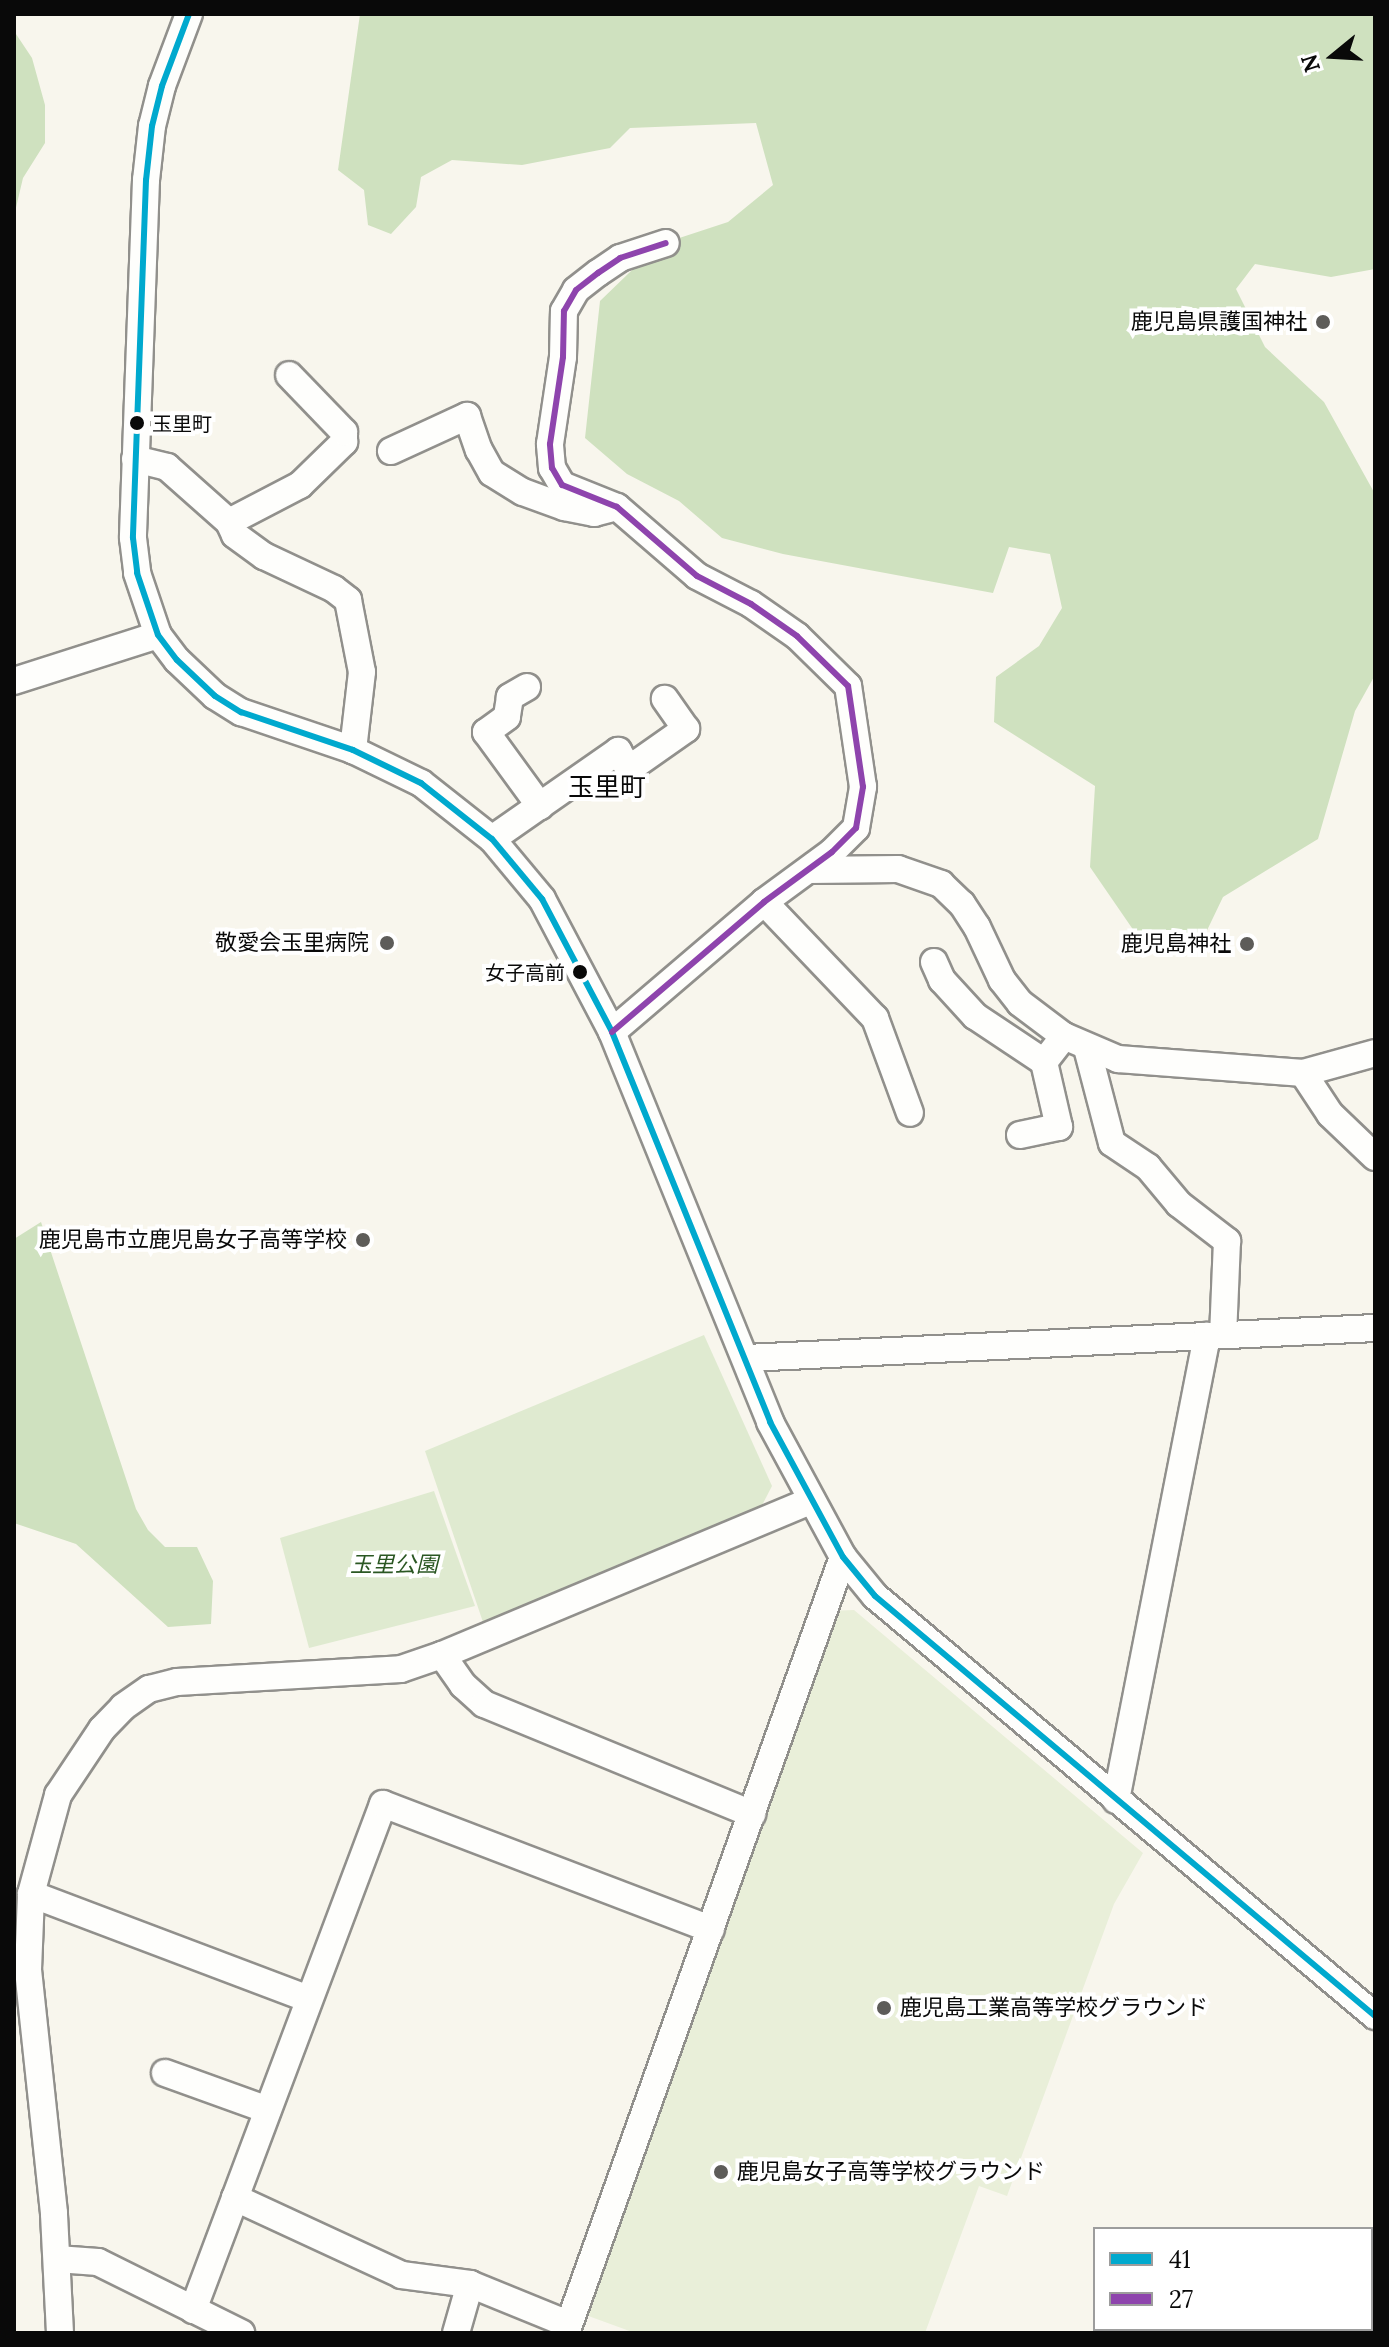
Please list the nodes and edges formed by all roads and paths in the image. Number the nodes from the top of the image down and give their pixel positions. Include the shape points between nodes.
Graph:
1 (189, 14) edge
2 (666, 243) dead end
3 (289, 375) dead end
4 (391, 451) dead end
5 (135, 459) junction
6 (617, 507) junction
7 (229, 522) junction
8 (158, 635) junction
9 (14, 681) edge
10 (527, 687) dead end
11 (665, 699) dead end
12 (353, 750) junction
13 (540, 806) junction
14 (492, 839) junction
15 (809, 870) junction
16 (764, 902) junction
17 (934, 962) dead end
18 (612, 1032) junction
19 (1076, 1042) junction
20 (1375, 1053) edge
21 (1044, 1062) junction
22 (1303, 1073) junction
23 (910, 1113) dead end
24 (1020, 1135) dead end
25 (1375, 1157) edge
26 (1375, 1328) edge
27 (1215, 1336) junction
28 (746, 1358) junction
29 (810, 1501) junction
30 (843, 1557) junction
31 (442, 1655) junction
32 (1116, 1800) junction
33 (752, 1814) junction
34 (31, 1894) junction
35 (711, 1929) junction
36 (309, 1999) junction
37 (1375, 2016) edge
38 (165, 2073) dead end
39 (268, 2110) junction
40 (235, 2198) junction
41 (57, 2259) junction
42 (470, 2284) junction
43 (193, 2310) junction
44 (567, 2329) edge
45 (60, 2333) edge
46 (241, 2333) edge
47 (456, 2333) edge

1 - 5 street via 152,126
2 - 6 street via 620,258 576,290 564,311 552,468 562,485
3 - 7 street via 344,432 344,442 300,485
4 - 6 street via 467,416 492,473 523,492 594,513
5 - 7 street via 167,467
5 - 8 street via 137,573
6 - 15 street via 697,576 797,636 848,686 863,787 856,828
7 - 12 street via 235,535 264,556 348,600 362,672
8 - 9 street
8 - 12 street via 196,679 241,712
10 - 13 street via 510,697 507,717 486,732
11 - 13 street via 686,729 629,769 618,751
12 - 14 street via 421,783
13 - 14 street
14 - 18 street via 542,899
15 - 16 street
15 - 19 street via 898,869 941,884 962,904 1020,1003
16 - 18 street
16 - 23 street via 875,1018
17 - 21 street via 942,980 975,1016
18 - 28 street
19 - 21 street
19 - 22 street via 1118,1059
19 - 27 street via 1112,1143 1148,1167 1179,1204 1227,1241
20 - 22 street
21 - 24 street via 1059,1127
22 - 25 street via 1330,1114
26 - 27 street
27 - 28 street
27 - 32 street
28 - 29 street via 770,1422
29 - 30 street
29 - 31 street
30 - 32 street via 875,1596
30 - 33 street
31 - 33 street via 484,1704
31 - 34 street via 401,1669 192,1681 149,1689 102,1729 58,1795
32 - 37 street
33 - 35 street
34 - 36 street
34 - 41 street via 28,1970
35 - 36 street via 383,1804
35 - 44 street
36 - 39 street
38 - 39 street
39 - 40 street
40 - 42 street via 402,2275
40 - 43 street
41 - 43 street via 98,2262
41 - 45 street
42 - 44 street
42 - 47 street
43 - 46 street

